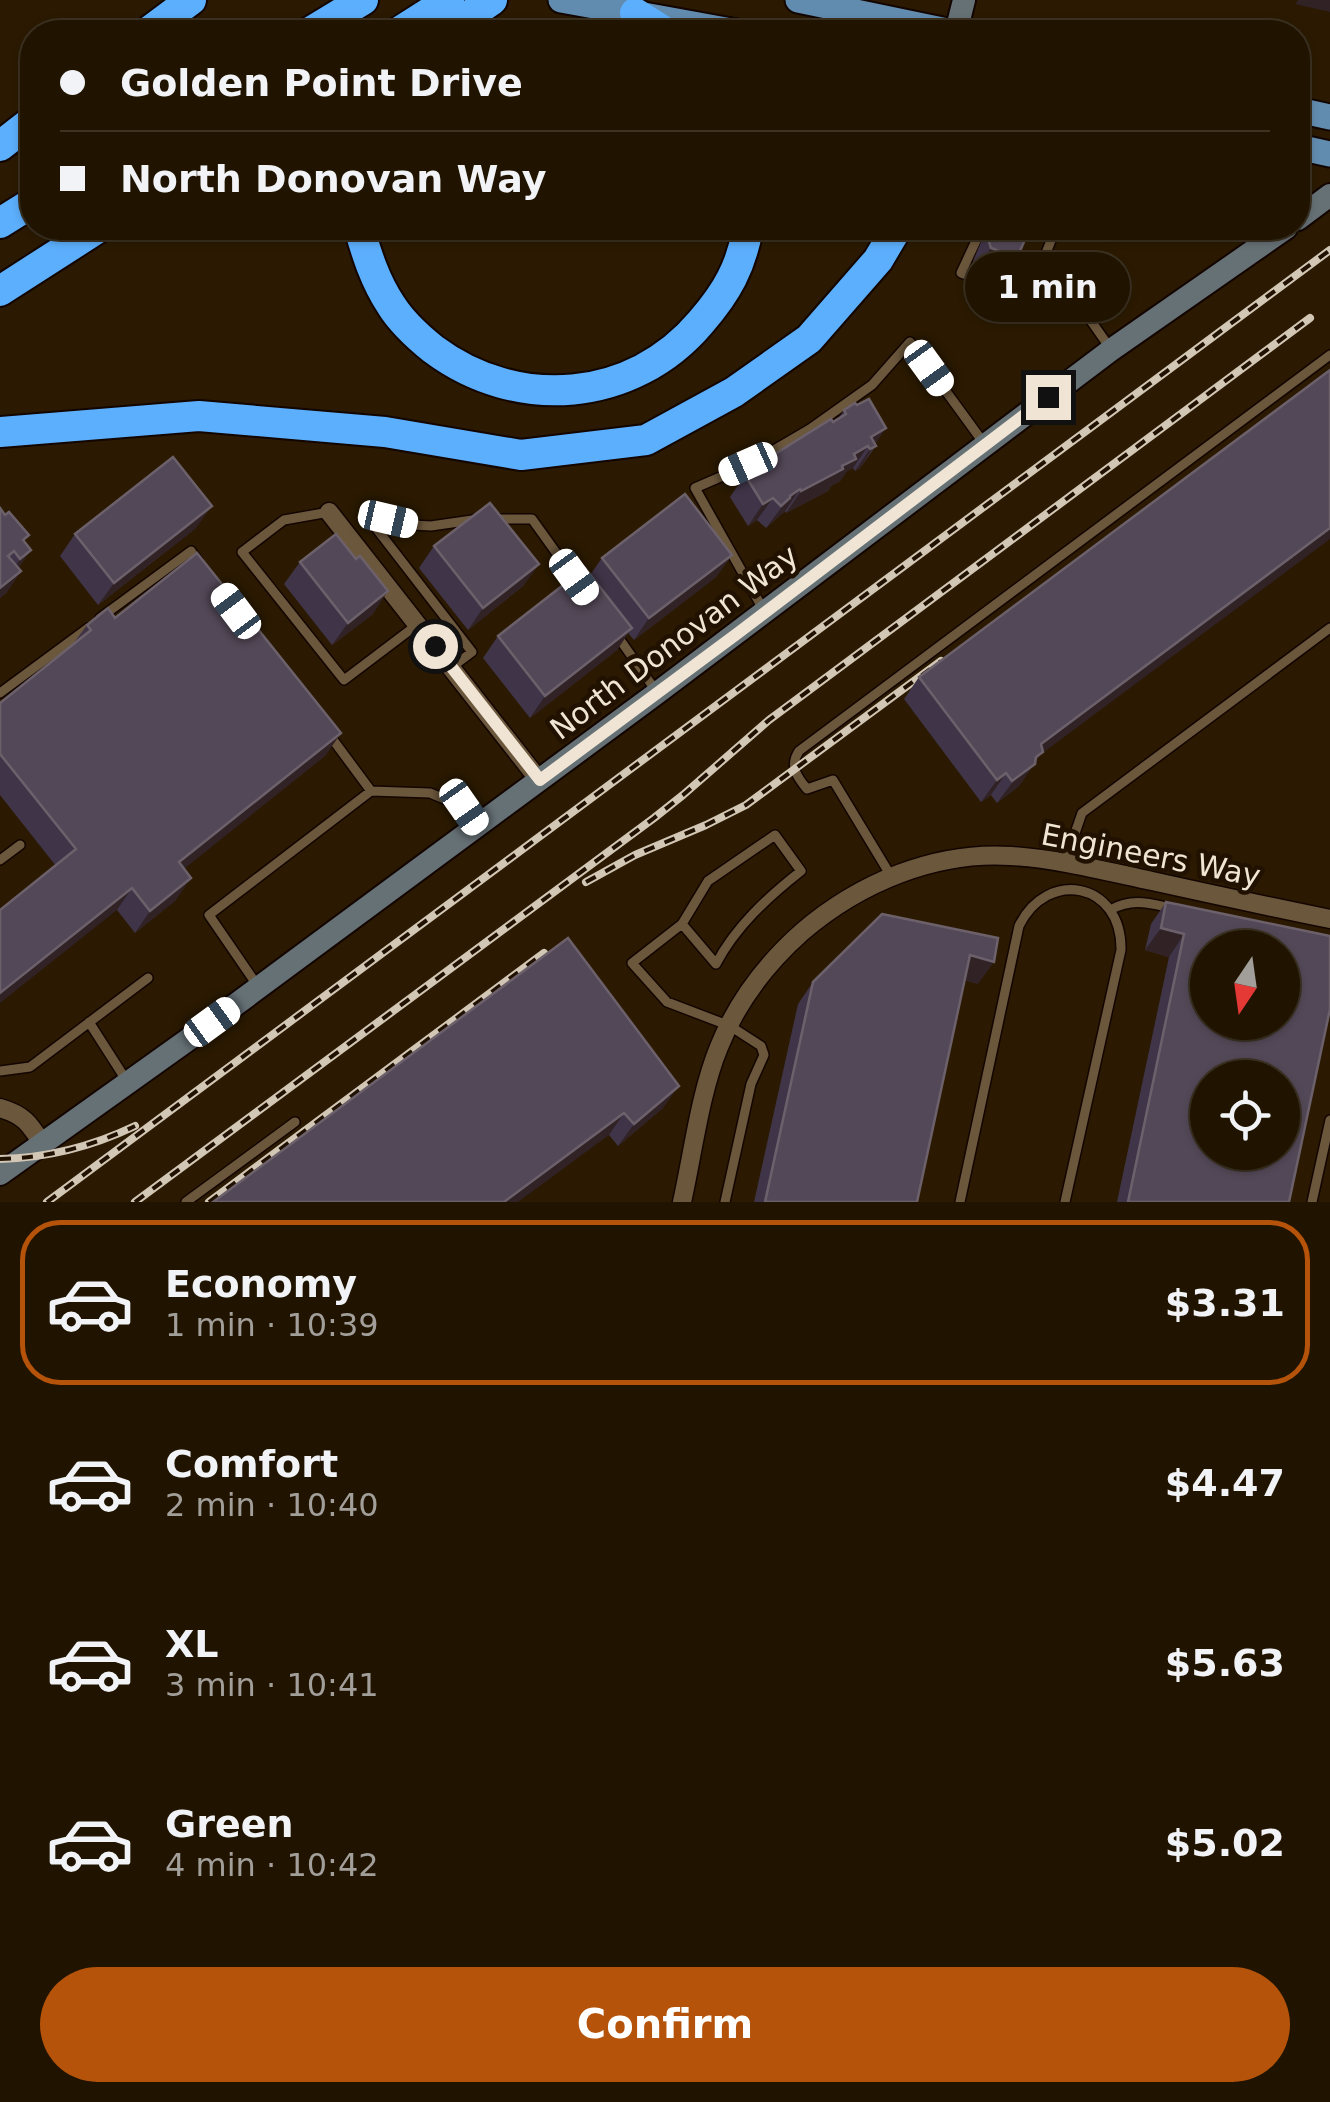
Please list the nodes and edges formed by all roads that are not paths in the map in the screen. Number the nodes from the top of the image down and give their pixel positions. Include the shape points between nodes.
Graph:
1 (363, 0) edge
2 (449, 0) edge
3 (492, 0) edge
4 (561, 0) edge
5 (798, 0) edge
6 (184, 4) edge
7 (635, 13) junction
8 (163, 20) edge
9 (330, 20) edge
10 (418, 20) edge
11 (463, 20) edge
12 (646, 20) edge
13 (672, 20) edge
14 (892, 20) edge
15 (20, 130) edge
16 (0, 146) edge
17 (79, 240) edge
18 (363, 240) edge
19 (746, 240) edge
20 (890, 240) edge
21 (976, 240) edge
22 (1051, 240) edge
23 (1269, 240) edge
24 (1038, 275) junction
25 (0, 291) edge
26 (1112, 350) junction
27 (1330, 355) edge
28 (0, 432) edge
29 (984, 444) junction
30 (329, 512) joint
31 (203, 568) edge
32 (586, 593) edge
33 (765, 613) junction
34 (418, 624) junction
35 (609, 625) edge
36 (1330, 628) edge
37 (452, 667) junction
38 (0, 693) edge
39 (658, 694) junction
40 (323, 727) edge
41 (540, 780) junction
42 (371, 791) junction
43 (477, 825) junction
44 (20, 846) dead end
45 (0, 860) edge
46 (1075, 864) junction
47 (892, 876) junction
48 (1078, 890) junction
49 (1178, 909) edge
50 (1110, 910) junction
51 (1330, 920) edge
52 (682, 924) junction
53 (148, 978) dead end
54 (258, 988) junction
55 (90, 1022) junction
56 (730, 1026) junction
57 (0, 1071) edge
58 (128, 1083) junction
59 (0, 1108) edge
60 (1330, 1120) edge
61 (294, 1122) dead end
62 (42, 1144) junction
63 (1326, 1157) edge
64 (0, 1174) edge
65 (186, 1202) edge
66 (682, 1202) edge
67 (725, 1202) edge
68 (960, 1202) edge
69 (1065, 1202) edge
70 (1312, 1202) edge

1 - 9 highway
2 - 10 highway
3 - 11 highway
4 - 7 main road
5 - 14 main road
6 - 8 highway
7 - 12 highway
7 - 13 main road
15 - 16 highway
17 - 25 highway
18 - 19 highway via 392,308 422,340 474,375 554,392 609,384 684,343 725,294
20 - 28 highway via 809,338 734,392 646,440 521,455 385,432 199,416
21 - 24 lane via 961,273 1028,298
22 - 24 lane
23 - 26 street, North Donovan Way
24 - 26 lane via 1068,288
26 - 29 street, North Donovan Way
27 - 47 lane via 799,751 796,776 807,789 834,780
29 - 33 street, North Donovan Way
29 - 33 lane via 910,342 872,384 810,430 695,488
30 - 34 street
30 - 34 lane via 284,520 242,552 344,680
31 - 38 lane via 191,552
32 - 37 lane via 532,519 430,526 388,519 376,528 472,652
33 - 39 street, North Donovan Way
34 - 37 street
35 - 39 lane
36 - 46 lane via 1082,814
37 - 41 street
39 - 41 street, North Donovan Way
40 - 42 lane
41 - 43 street, North Donovan Way
42 - 43 lane via 430,793 464,807
42 - 54 lane via 208,916
43 - 54 street, North Donovan Way
44 - 45 lane
46 - 47 street, Engineers Way via 1008,855 955,859
46 - 48 lane
46 - 51 street, Engineers Way
47 - 56 street, Engineers Way via 828,910 776,955
48 - 50 lane
48 - 68 lane via 1039,898 1019,926
49 - 50 lane via 1140,901
50 - 69 lane via 1118,920 1120,950
52 - 52 lane via 708,881 774,835 801,871 730,938 716,964
52 - 56 lane via 632,963 667,1002
53 - 55 lane
54 - 58 street, North Donovan Way
55 - 57 lane via 30,1067
55 - 58 lane
56 - 66 street, Engineers Way via 711,1069
56 - 67 lane via 762,1046 764,1055 751,1084
58 - 62 street, North Donovan Way
59 - 62 street via 17,1112
60 - 63 lane
61 - 65 lane
62 - 64 street, North Donovan Way
63 - 70 lane

